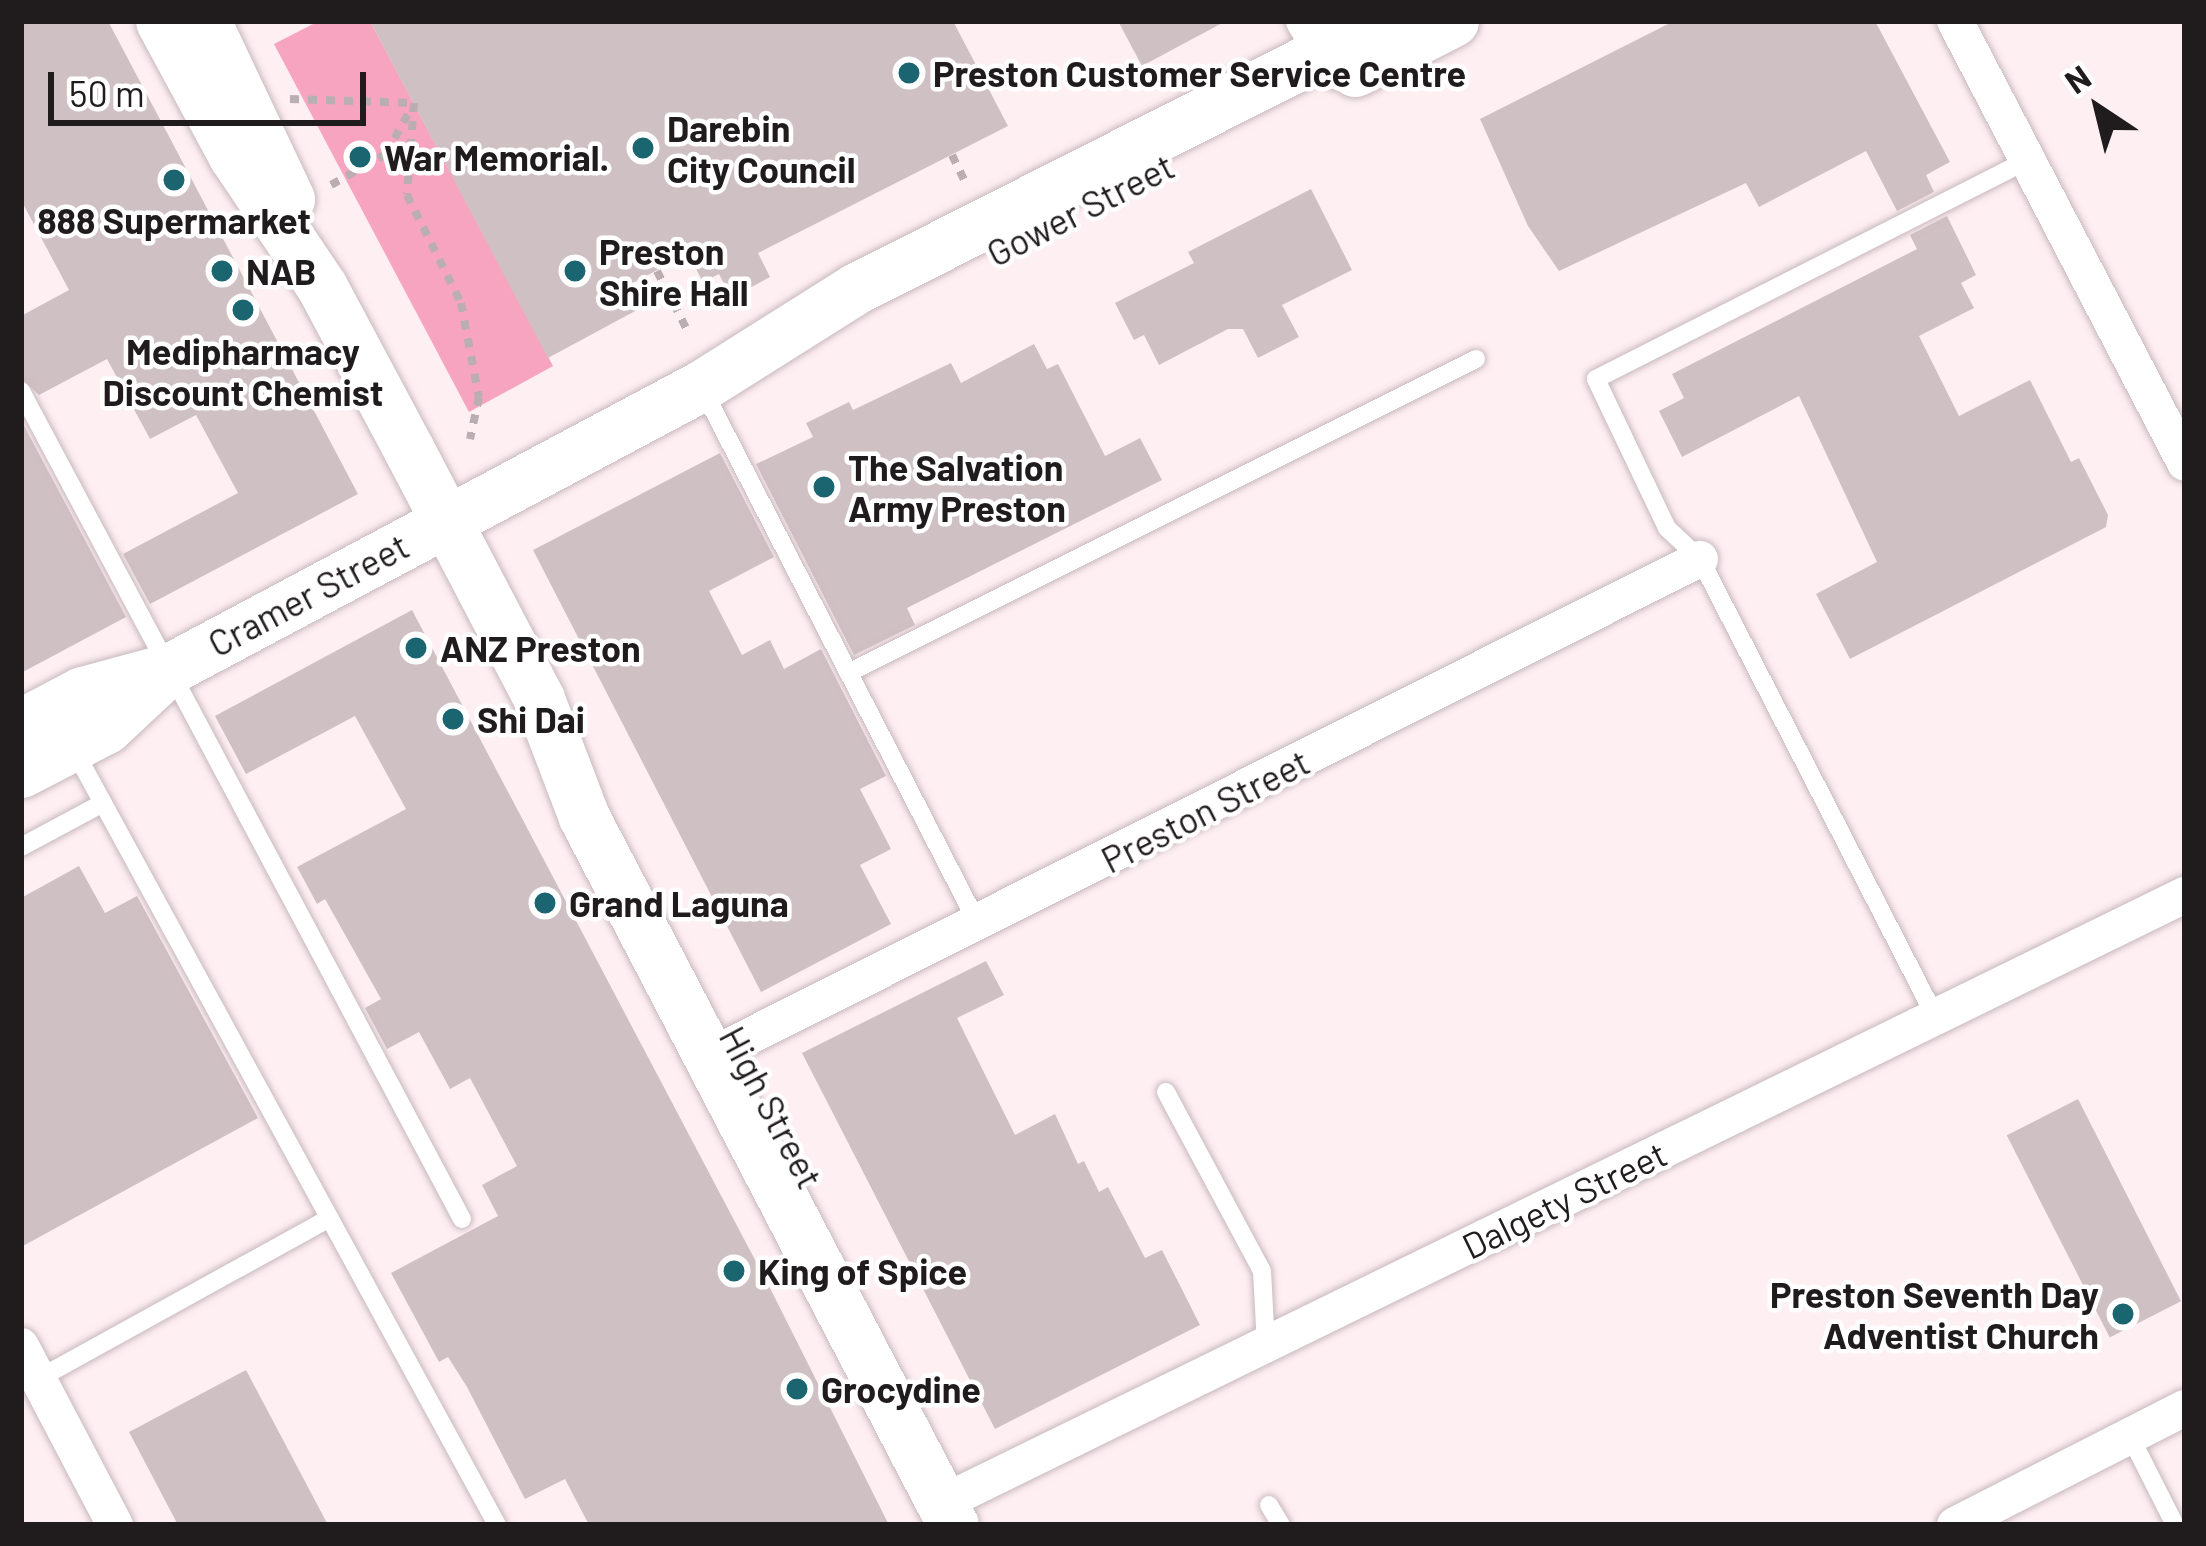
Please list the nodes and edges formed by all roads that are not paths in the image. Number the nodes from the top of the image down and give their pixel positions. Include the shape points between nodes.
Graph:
1 (161, 21) edge
2 (206, 21) edge
3 (1385, 21) edge
4 (1453, 21) edge
5 (1955, 21) edge
6 (1322, 51) edge
7 (2026, 161) junction
8 (322, 287) junction
9 (1476, 359) dead end
10 (701, 386) junction
11 (21, 391) edge
12 (2185, 463) edge
13 (445, 520) junction
14 (1700, 559) junction
15 (170, 668) junction
16 (850, 672) junction
17 (21, 724) edge
18 (72, 745) junction
19 (21, 772) edge
20 (103, 803) junction
21 (21, 847) edge
22 (2185, 895) edge
23 (978, 924) junction
24 (1936, 1018) junction
25 (723, 1050) junction
26 (1166, 1092) dead end
27 (330, 1218) junction
28 (462, 1219) dead end
29 (1266, 1344) junction
30 (21, 1346) edge
31 (38, 1379) junction
32 (2185, 1408) edge
33 (2130, 1436) junction
34 (1269, 1505) dead end
35 (964, 1510) edge
36 (116, 1525) edge
37 (497, 1525) edge
38 (1281, 1525) edge
39 (1955, 1525) edge
40 (2175, 1525) edge

1 - 8 main road, High Street via 234,156
2 - 8 main road, High Street via 262,129
3 - 6 main road, Gower Street
4 - 6 main road, Gower Street
5 - 7 street
6 - 10 main road, Gower Street via 855,289
7 - 12 street
7 - 14 lane via 1596,380 1667,528
8 - 13 main road, High Street
9 - 16 lane
10 - 13 main road, Gower Street
10 - 16 lane
11 - 15 lane
13 - 15 main road, Cramer Street
13 - 25 main road, High Street via 538,698 584,817
14 - 23 street, Preston Street
14 - 24 lane
15 - 17 main road, Cramer Street via 82,692
15 - 18 main road, Cramer Street via 106,728
15 - 28 lane
16 - 23 lane
18 - 19 main road, Cramer Street
18 - 20 lane
20 - 21 lane
20 - 27 lane
22 - 24 street, Dalgety Street
23 - 25 street, Preston Street
24 - 29 street, Dalgety Street
25 - 35 main road, High Street
26 - 29 lane via 1262,1271
27 - 31 lane
27 - 37 lane
29 - 35 street, Dalgety Street
30 - 31 street
31 - 36 street
32 - 33 street
33 - 39 street
33 - 40 lane
34 - 38 lane

